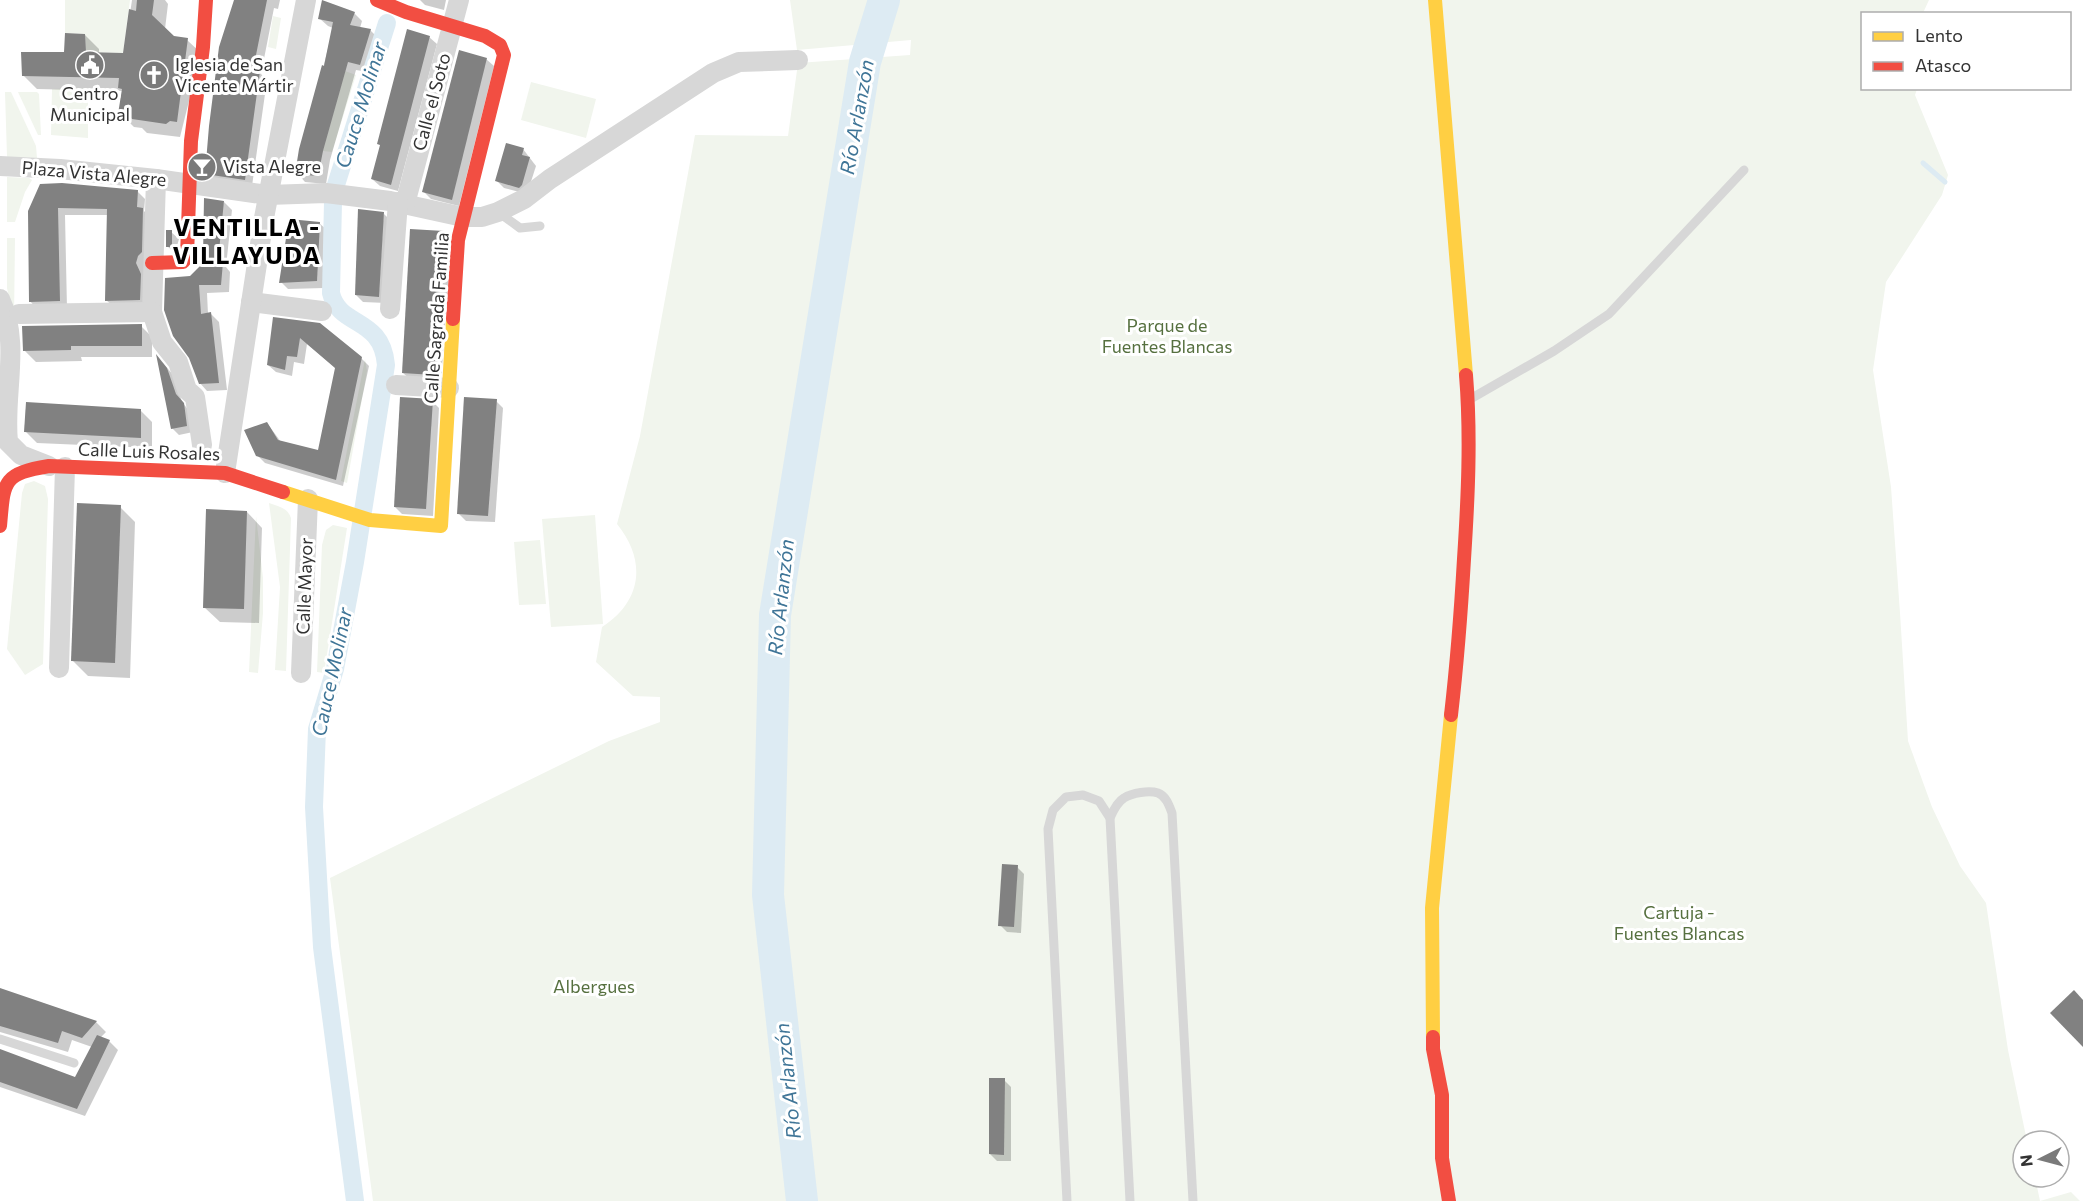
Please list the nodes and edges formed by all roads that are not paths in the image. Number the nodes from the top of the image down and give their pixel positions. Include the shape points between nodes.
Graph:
1 (206, 0) edge
2 (306, 0) edge
3 (459, 0) edge
4 (1435, 0) edge
5 (388, 5) edge
6 (453, 26) junction
7 (798, 60) dead end
8 (0, 166) edge
9 (1744, 170) dead end
10 (156, 178) junction
11 (188, 183) junction
12 (268, 195) junction
13 (402, 203) junction
14 (498, 212) junction
15 (463, 217) junction
16 (540, 226) dead end
17 (152, 263) junction
18 (0, 299) edge
19 (250, 302) junction
20 (390, 309) dead end
21 (322, 311) dead end
22 (152, 312) junction
23 (19, 314) dead end
24 (396, 384) dead end
25 (449, 388) junction
26 (1468, 400) junction
27 (202, 445) dead end
28 (57, 467) junction
29 (225, 473) junction
30 (308, 499) junction
31 (0, 526) edge
32 (441, 526) joint
33 (59, 668) dead end
34 (301, 673) dead end
35 (1110, 818) junction
36 (0, 1039) edge
37 (74, 1063) dead end
38 (1068, 1201) edge
39 (1130, 1201) edge
40 (1193, 1201) edge
41 (1449, 1201) edge

1 - 11 street via 205,46
2 - 12 street
3 - 6 street, Calle el Soto
4 - 26 street
5 - 6 street
6 - 13 street, Calle el Soto
6 - 15 street, Calle Sagrada Familia via 485,36 500,45 504,55
7 - 14 street via 739,62 713,73 550,178 524,199
8 - 10 street, Plaza Vista Alegre
9 - 26 lane via 1609,314
10 - 11 street, Plaza Vista Alegre
10 - 17 street
11 - 12 street
11 - 17 street via 186,260
12 - 13 street via 334,194
12 - 19 street
13 - 15 street
13 - 20 street, Calle el Soto
14 - 15 street
14 - 16 lane via 520,228
15 - 25 street, Calle Sagrada Familia via 458,240
17 - 22 street
18 - 28 street via 11,339 8,442 21,455
19 - 21 street
19 - 29 street
22 - 23 street
22 - 27 street via 162,342 178,362 187,390 195,397
24 - 25 street
25 - 32 street, Calle Sagrada Familia
26 - 41 street via 1468,499 1458,659 1432,908 1433,1049 1442,1095 1442,1158
28 - 29 street, Calle Luis Rosales
28 - 31 street, Calle Luis Rosales via 21,470 8,477 3,488
28 - 33 street
29 - 30 street, Calle Luis Rosales
30 - 32 street, Calle Luis Rosales via 370,520
30 - 34 street, Calle Mayor
35 - 38 lane via 1099,801 1083,795 1066,797 1053,810 1048,830
35 - 39 lane
35 - 40 lane via 1124,797 1139,793 1159,794 1172,813
36 - 37 lane

